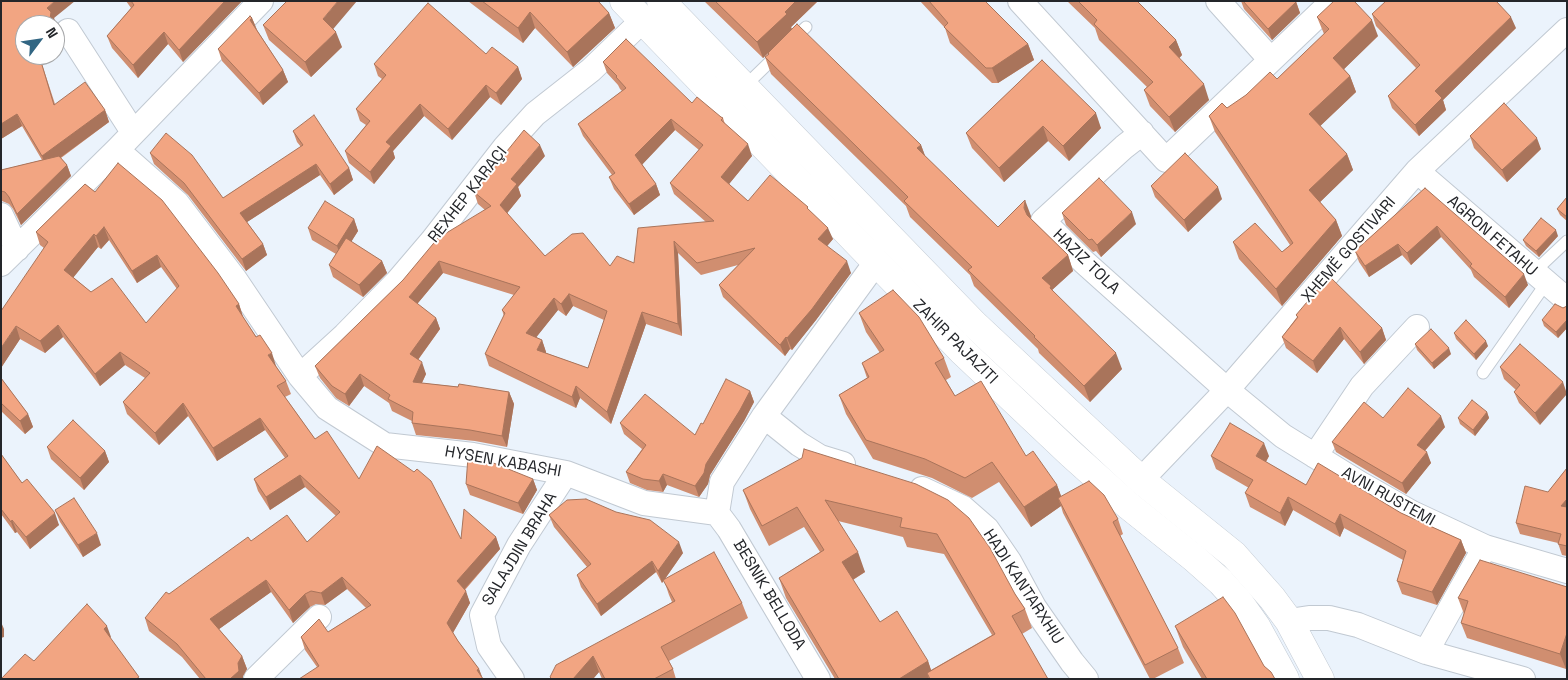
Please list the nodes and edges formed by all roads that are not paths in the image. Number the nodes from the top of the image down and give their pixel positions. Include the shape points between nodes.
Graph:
1 (261, 1) edge
2 (624, 1) edge
3 (1020, 1) edge
4 (1218, 1) edge
5 (1333, 1) edge
6 (658, 7) edge
7 (806, 27) dead end
8 (1567, 30) edge
9 (68, 31) dead end
10 (1271, 60) junction
11 (744, 87) junction
12 (133, 132) junction
13 (1142, 133) junction
14 (117, 150) junction
15 (1417, 171) junction
16 (1, 216) edge
17 (1567, 241) edge
18 (9, 257) edge
19 (877, 261) junction
20 (1540, 277) junction
21 (1567, 300) edge
22 (1417, 327) dead end
23 (1483, 373) dead end
24 (300, 376) junction
25 (1227, 390) junction
26 (764, 416) junction
27 (1315, 456) junction
28 (865, 471) edge
29 (566, 473) junction
30 (1141, 480) junction
31 (901, 482) edge
32 (717, 513) junction
33 (1485, 547) junction
34 (1567, 571) edge
35 (319, 617) edge
36 (1289, 622) junction
37 (1426, 652) junction
38 (256, 679) edge
39 (512, 679) edge
40 (818, 679) edge
41 (1086, 679) edge
42 (1285, 679) edge
43 (1320, 679) edge
44 (1523, 679) edge

1 - 12 street
2 - 6 street, ZAHIR PAJAZITI
3 - 13 street
4 - 10 street
5 - 10 street
6 - 11 street, ZAHIR PAJAZITI
6 - 19 street, ZAHIR PAJAZITI
6 - 24 street, REXHEP KARAÇI via 591,70 535,114 397,282
7 - 11 lane
8 - 15 street, XHEMË GOSTIVARI
9 - 12 street
10 - 13 street via 1166,160
11 - 30 street, ZAHIR PAJAZITI via 974,324
12 - 14 street
13 - 25 street, HAZIZ TOLA via 1044,221 1084,262
14 - 18 street
14 - 24 street, HYSEN KABASHI via 177,203 234,278
15 - 20 street, AGRON FETAHU
15 - 25 street, XHEMË GOSTIVARI
16 - 18 street
17 - 20 lane
19 - 26 street
19 - 42 street, ZAHIR PAJAZITI via 962,351 1071,454 1221,582 1256,626
20 - 21 street, AGRON FETAHU
20 - 23 lane
22 - 27 street via 1362,386
24 - 29 street, HYSEN KABASHI via 327,408 385,445 473,455
25 - 27 street, AVNI RUSTEMI via 1284,436
25 - 30 street, XHEMË GOSTIVARI
26 - 28 street via 820,457
26 - 32 street via 722,482
27 - 33 street, AVNI RUSTEMI via 1412,513
29 - 32 street, HYSEN KABASHI via 644,503
29 - 39 street, SALAJDIN BRAHA via 519,545 482,615 489,646
30 - 36 street, ZAHIR PAJAZITI via 1234,555
31 - 41 street, HADI KANTARXHIU via 963,508 987,529 1034,607
32 - 40 street, BESNIK BELLODA
33 - 34 street, AVNI RUSTEMI
33 - 37 street
35 - 38 street
36 - 37 street via 1329,618 1358,625
36 - 43 street, ZAHIR PAJAZITI
37 - 44 street

